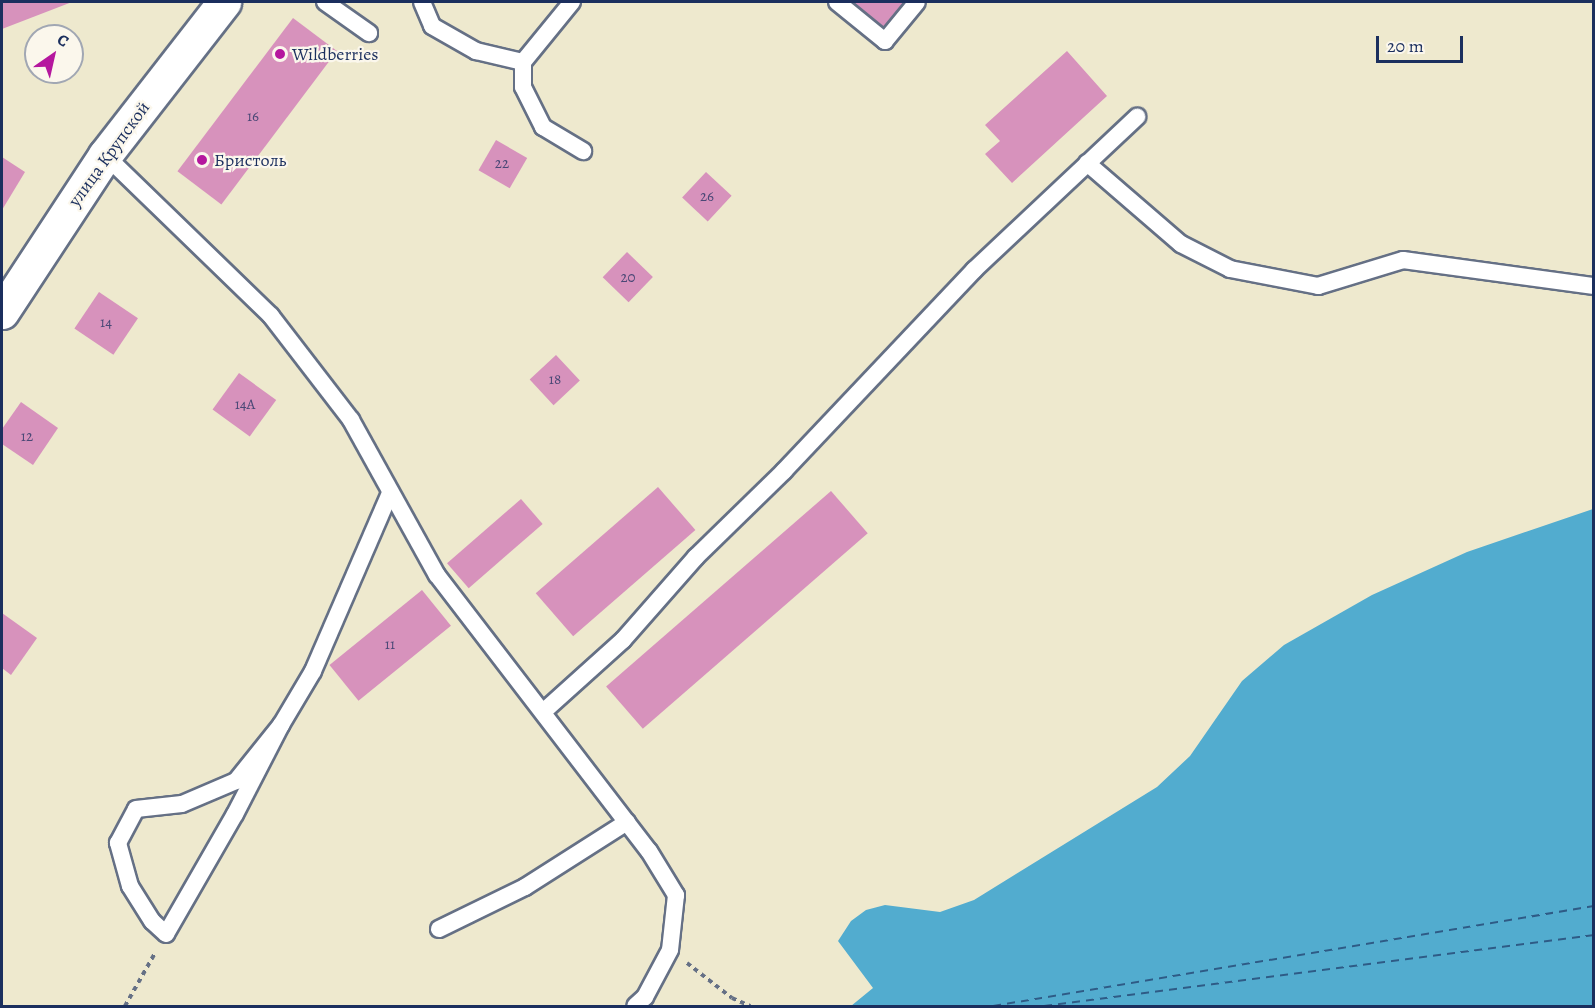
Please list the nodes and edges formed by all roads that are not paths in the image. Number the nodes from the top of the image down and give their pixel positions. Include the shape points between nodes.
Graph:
1 (224, 2) edge
2 (325, 2) edge
3 (422, 2) edge
4 (572, 2) edge
5 (837, 2) edge
6 (917, 2) edge
7 (369, 33) dead end
8 (523, 62) junction
9 (1137, 117) dead end
10 (583, 151) dead end
11 (105, 155) junction
12 (1087, 163) junction
13 (1593, 286) edge
14 (2, 312) edge
15 (390, 493) junction
16 (543, 712) junction
17 (281, 725) junction
18 (627, 822) junction
19 (439, 929) dead end
20 (635, 1006) edge

1 - 11 street, улица Крупской
2 - 7 lane
3 - 8 lane via 432,26 476,51
4 - 8 lane
5 - 6 lane via 885,41
8 - 10 lane via 523,87 543,127
9 - 12 lane
11 - 14 street, улица Крупской
11 - 15 lane via 271,316 351,420
12 - 13 lane via 1181,244 1230,269 1318,286 1403,260
12 - 16 lane via 974,270 784,471 696,557 623,640
15 - 16 lane via 437,574
15 - 17 lane via 313,671
16 - 18 lane
17 - 17 lane via 236,781 182,804 136,809 118,843 130,886 152,921 166,934 236,814
18 - 19 lane via 525,887
18 - 20 lane via 676,895 670,950 645,997

